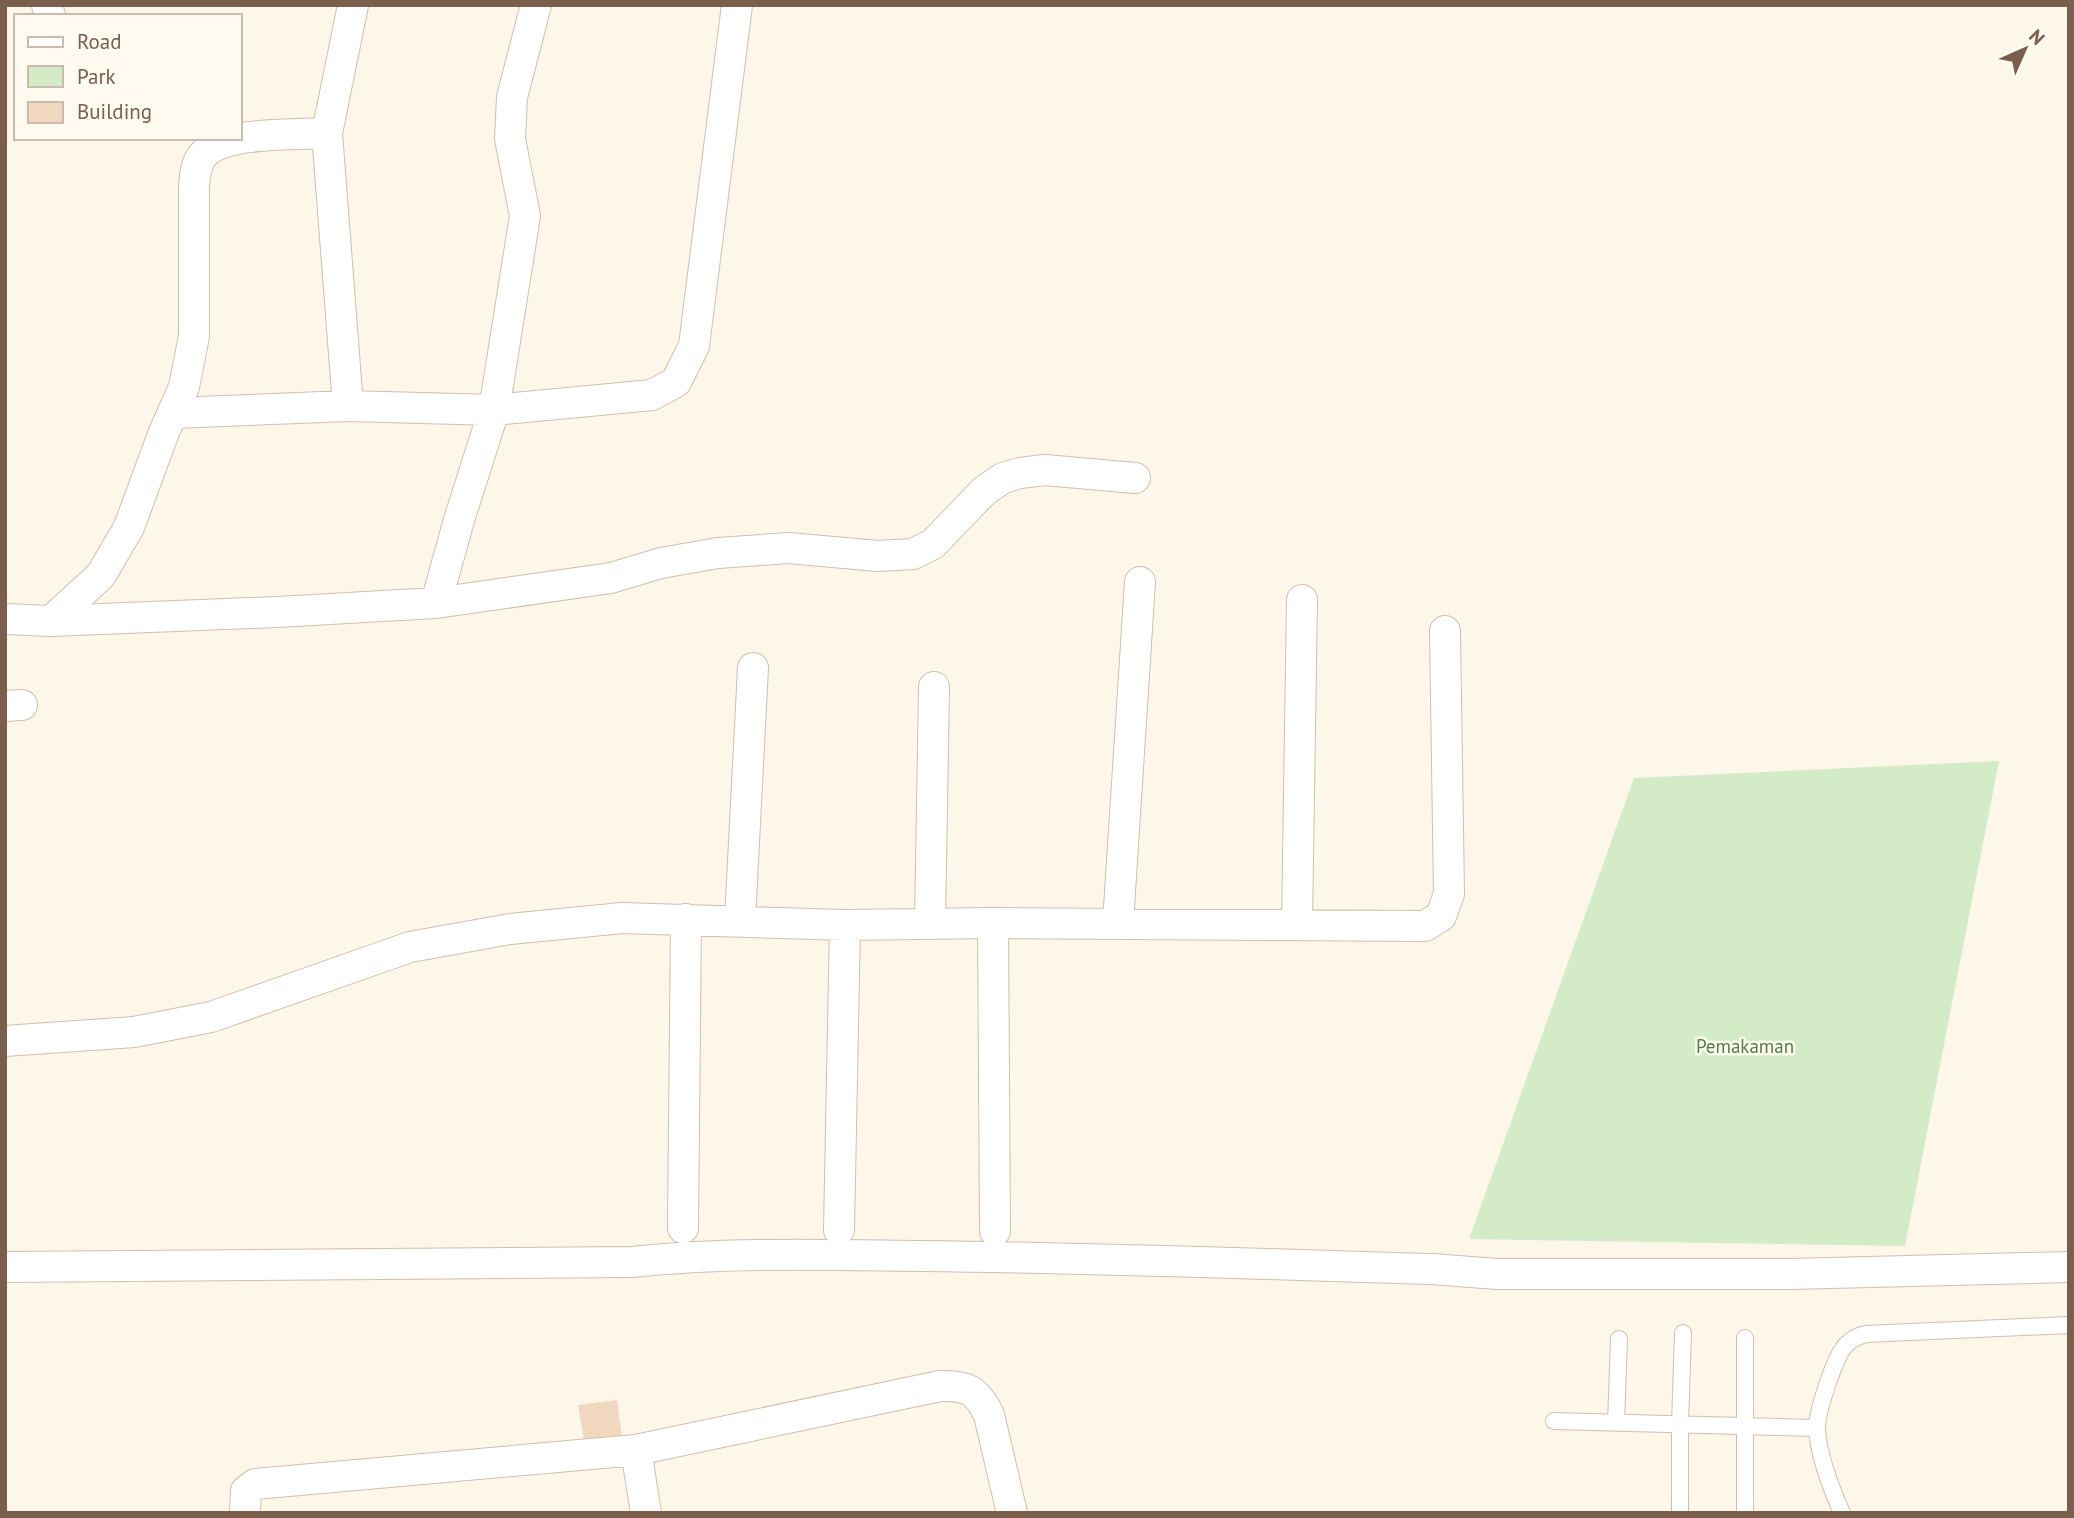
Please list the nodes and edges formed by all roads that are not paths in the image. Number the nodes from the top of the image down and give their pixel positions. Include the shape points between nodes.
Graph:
1 (354, 5) edge
2 (536, 5) edge
3 (737, 5) edge
4 (327, 133) junction
5 (240, 140) edge
6 (242, 140) edge
7 (348, 406) junction
8 (494, 411) junction
9 (173, 413) junction
10 (1135, 478) dead end
11 (1140, 582) dead end
12 (1302, 600) dead end
13 (436, 603) junction
14 (5, 619) edge
15 (51, 621) junction
16 (1445, 631) dead end
17 (753, 668) dead end
18 (934, 687) dead end
19 (686, 919) junction
20 (740, 920) junction
21 (930, 923) junction
22 (993, 923) junction
23 (1118, 923) junction
24 (1297, 924) junction
25 (845, 925) junction
26 (5, 1041) edge
27 (683, 1228) dead end
28 (839, 1230) dead end
29 (995, 1231) dead end
30 (5, 1267) edge
31 (2069, 1268) edge
32 (2069, 1325) edge
33 (1683, 1333) dead end
34 (1745, 1338) dead end
35 (1619, 1339) dead end
36 (1554, 1421) dead end
37 (1616, 1422) junction
38 (1680, 1424) junction
39 (1746, 1426) junction
40 (1816, 1428) junction
41 (636, 1450) junction
42 (246, 1513) edge
43 (646, 1513) edge
44 (1012, 1513) edge
45 (1680, 1513) edge
46 (1745, 1513) edge
47 (1842, 1513) edge

1 - 4 street
2 - 8 street via 512,97 510,139 526,216
3 - 8 street via 694,346 685,368 676,382 652,395
4 - 6 street
4 - 7 street
5 - 9 street via 209,150 197,164 194,336 184,387
7 - 8 street
7 - 9 street
8 - 13 street
9 - 15 street via 138,507 111,559 101,575
10 - 13 street via 1045,470 1003,478 984,491 933,544 913,554 877,556 789,548 718,552 611,579
11 - 23 street
12 - 24 street
13 - 15 street
14 - 15 street
16 - 24 street via 1449,894 1444,911 1433,922 1414,927
17 - 20 street
18 - 21 street
19 - 20 street
19 - 26 street via 609,919 422,944 211,1017 134,1032
19 - 27 street
20 - 25 street
21 - 22 street
21 - 25 street
22 - 23 street
22 - 29 street
23 - 24 street
25 - 28 street
30 - 31 street via 990,1255 1497,1273 1790,1274
32 - 40 lane via 1855,1338 1839,1354
33 - 38 lane
34 - 39 lane
35 - 37 lane
36 - 37 lane
37 - 38 lane
38 - 39 lane
38 - 45 lane
39 - 40 lane
39 - 46 lane
40 - 47 lane via 1829,1485
41 - 42 street via 255,1484 246,1491
41 - 43 street
41 - 44 street via 940,1386 966,1387 989,1415

